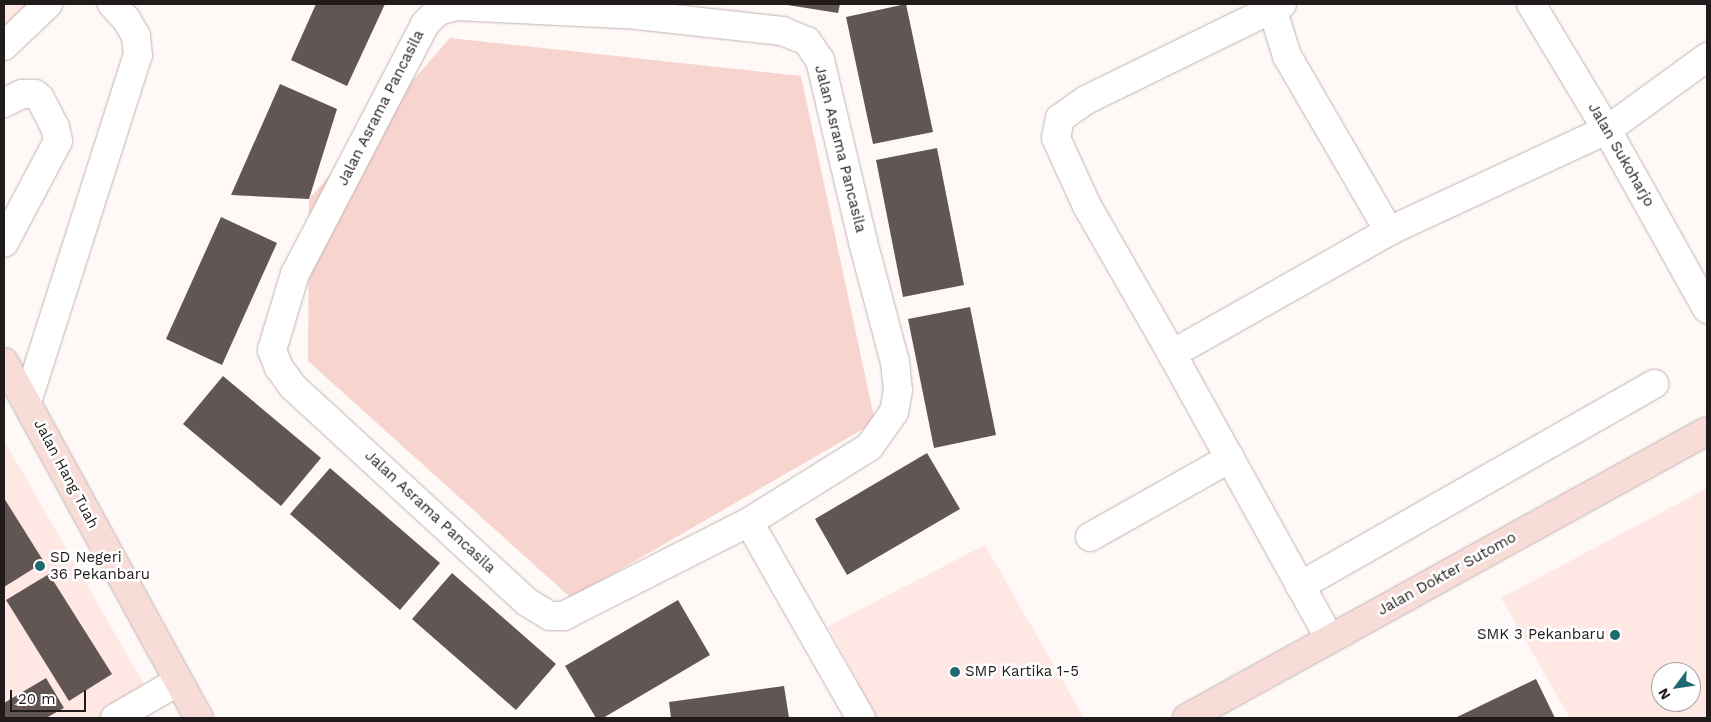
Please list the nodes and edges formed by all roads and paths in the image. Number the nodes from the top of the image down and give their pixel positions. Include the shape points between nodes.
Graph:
1 (48, 4) edge
2 (112, 4) edge
3 (1531, 4) edge
4 (1277, 6) edge
5 (4, 46) edge
6 (1707, 57) edge
7 (4, 104) edge
8 (1607, 130) junction
9 (1389, 231) junction
10 (4, 243) edge
11 (1707, 309) edge
12 (1172, 354) junction
13 (4, 362) edge
14 (1654, 384) dead end
15 (27, 402) junction
16 (1707, 431) edge
17 (1230, 458) junction
18 (749, 522) junction
19 (1090, 537) dead end
20 (1300, 586) junction
21 (1330, 639) junction
22 (177, 682) junction
23 (115, 718) edge
24 (199, 718) edge
25 (861, 718) edge
26 (1187, 718) edge

1 - 5 street
2 - 15 street via 136,36 138,55
3 - 8 street, Jalan Sukoharjo
4 - 9 street via 1287,56
4 - 12 street via 1086,100 1060,118 1056,138 1087,206
6 - 8 street
7 - 10 street via 22,94 35,94 55,127 58,141
8 - 9 street
8 - 11 street, Jalan Sukoharjo
9 - 12 street
12 - 17 street
13 - 15 main road, Jalan Hang Tuah
14 - 20 street
15 - 22 main road, Jalan Hang Tuah
16 - 21 main road, Jalan Dokter Sutomo
17 - 19 street
17 - 20 street
18 - 18 street, Jalan Asrama Pancasila via 869,447 894,412 898,390 895,362 820,60 807,41 782,31 628,15 456,6 438,11 425,24 295,274 272,350 279,368 293,387 520,595 550,616 564,616
18 - 25 street
20 - 21 street
21 - 26 main road, Jalan Dokter Sutomo
22 - 23 street
22 - 24 main road, Jalan Hang Tuah

